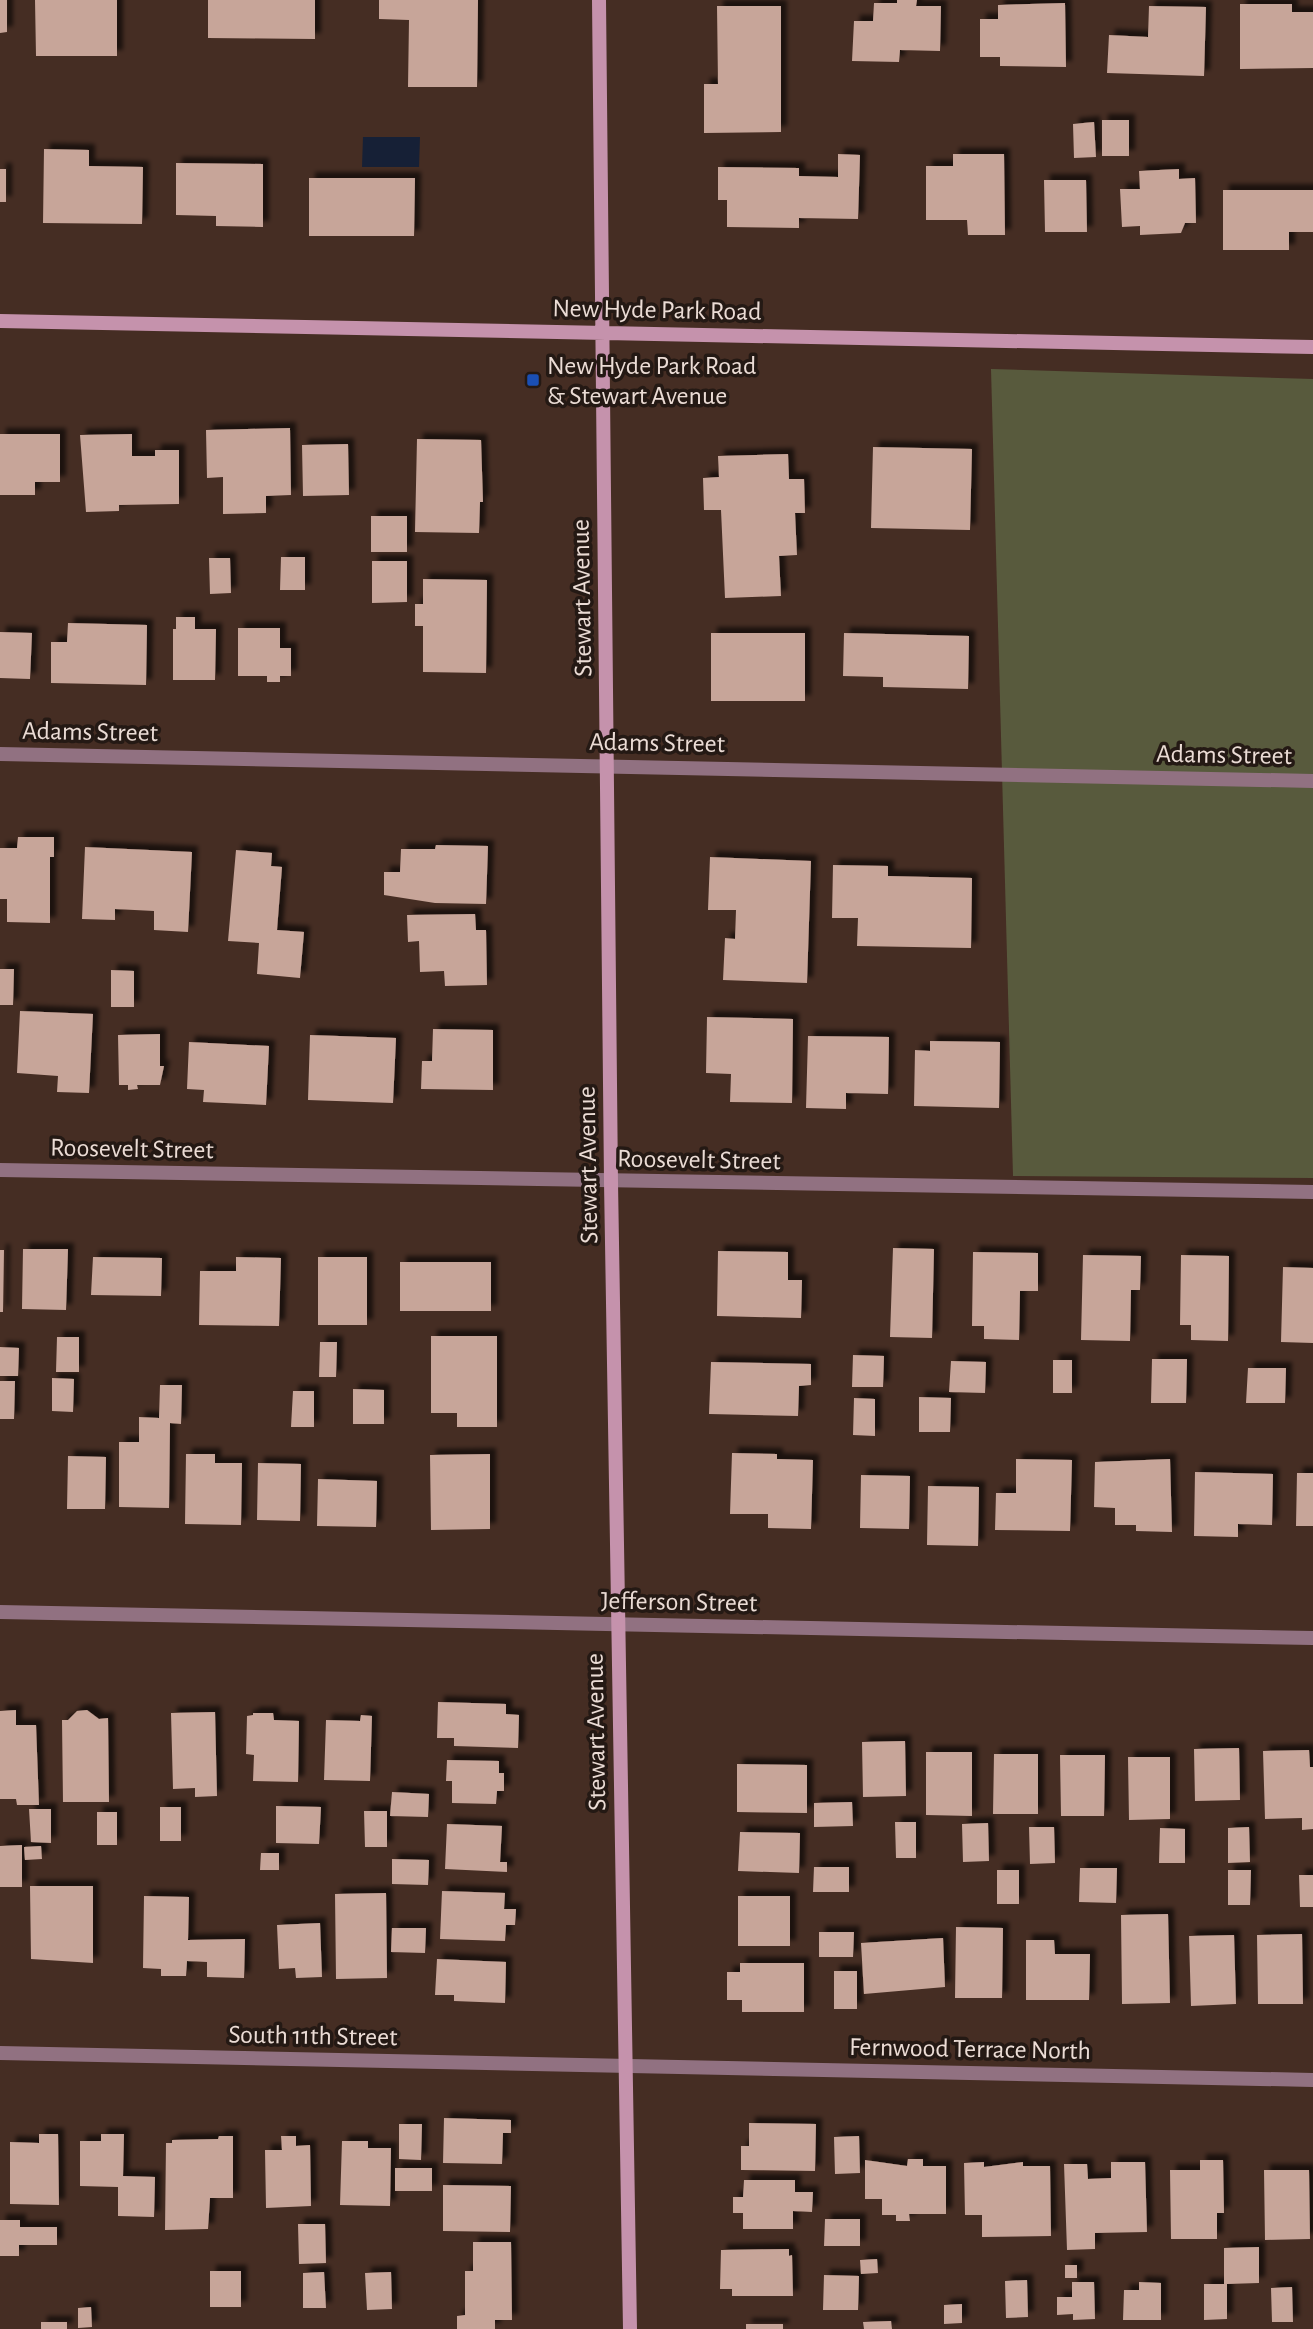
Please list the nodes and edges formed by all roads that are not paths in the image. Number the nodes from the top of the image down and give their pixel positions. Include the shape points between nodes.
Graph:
1 (599, 0) edge
2 (0, 321) edge
3 (604, 333) junction
4 (1313, 347) edge
5 (0, 754) edge
6 (607, 766) junction
7 (1313, 781) edge
8 (0, 1170) edge
9 (611, 1182) junction
10 (1313, 1192) edge
11 (0, 1612) edge
12 (618, 1624) junction
13 (1313, 1638) edge
14 (0, 2053) edge
15 (625, 2065) junction
16 (1313, 2080) edge
17 (629, 2329) edge

1 - 3 main road, Stewart Avenue
2 - 3 main road, New Hyde Park Road
3 - 4 main road, New Hyde Park Road
3 - 6 main road, Stewart Avenue
5 - 6 street, Adams Street
6 - 7 street, Adams Street
6 - 9 main road, Stewart Avenue
8 - 9 street, Roosevelt Street
9 - 10 street, Roosevelt Street
9 - 12 main road, Stewart Avenue
11 - 12 street, Jefferson Street
12 - 13 street, Jefferson Street
12 - 15 main road, Stewart Avenue
14 - 15 street, South 11th Street
15 - 16 street, Fernwood Terrace North
15 - 17 main road, Stewart Avenue

